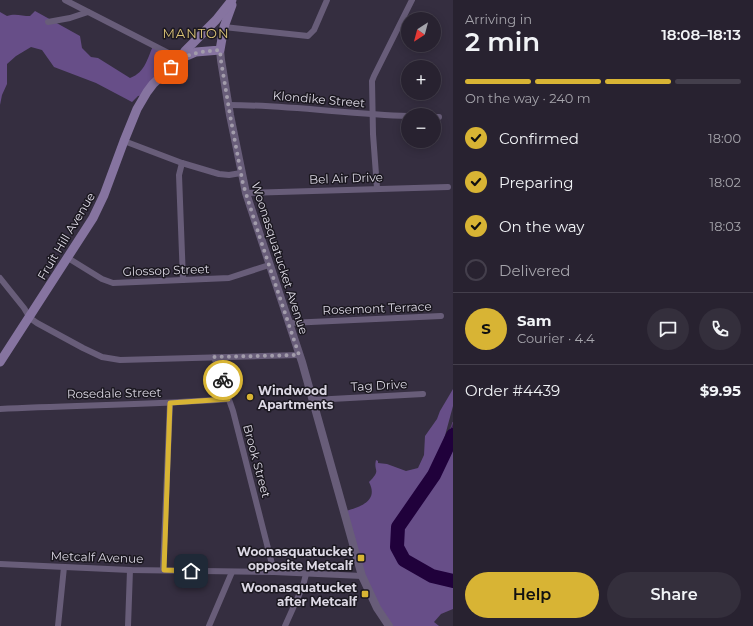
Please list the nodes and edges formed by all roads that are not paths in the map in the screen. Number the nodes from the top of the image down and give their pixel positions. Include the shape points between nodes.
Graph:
1 (65, 0) edge
2 (233, 0) edge
3 (327, 0) edge
4 (412, 0) edge
5 (88, 12) junction
6 (48, 22) dead end
7 (224, 27) junction
8 (220, 50) junction
9 (180, 59) junction
10 (229, 105) junction
11 (372, 115) junction
12 (401, 116) edge
13 (124, 140) junction
14 (182, 163) junction
15 (240, 173) junction
16 (448, 187) dead end
17 (377, 188) junction
18 (246, 193) junction
19 (68, 258) junction
20 (269, 264) junction
21 (0, 278) edge
22 (183, 280) junction
23 (441, 316) dead end
24 (30, 318) junction
25 (289, 323) junction
26 (299, 355) junction
27 (214, 357) junction
28 (0, 362) edge
29 (423, 394) dead end
30 (228, 399) junction
31 (313, 400) junction
32 (170, 403) junction
33 (0, 409) edge
34 (0, 564) edge
35 (64, 567) junction
36 (130, 570) junction
37 (164, 570) junction
38 (232, 572) junction
39 (274, 572) junction
40 (306, 574) junction
41 (362, 576) junction
42 (58, 626) edge
43 (128, 626) edge
44 (209, 626) edge
45 (285, 626) edge
46 (389, 626) edge

1 - 5 street
2 - 7 main road, Fruit Hill Avenue
2 - 9 main road, Fruit Hill Avenue via 185,50
3 - 7 street via 314,30 308,36
4 - 11 street via 374,76
5 - 6 street
5 - 9 street
7 - 8 main road, Woonasquatucket Avenue
8 - 9 main road, Fruit Hill Avenue via 196,52
8 - 10 street, Woonasquatucket Avenue
9 - 13 main road, Fruit Hill Avenue via 147,92
10 - 11 street, Klondike Street
10 - 15 street, Woonasquatucket Avenue
11 - 12 street, Klondike Street
11 - 17 street
13 - 14 street
13 - 19 main road, Fruit Hill Avenue via 104,195
14 - 15 street via 229,175
14 - 22 street via 179,175
15 - 18 street, Woonasquatucket Avenue
16 - 17 street, Bel Air Drive
17 - 18 street, Bel Air Drive
18 - 20 street, Woonasquatucket Avenue
19 - 22 street, Glossop Street via 108,282
19 - 24 main road, Fruit Hill Avenue
20 - 22 street, Glossop Street via 229,278
20 - 25 street, Woonasquatucket Avenue
21 - 24 street
23 - 25 street, Rosemont Terrace
24 - 27 street via 102,357 120,360
24 - 28 main road, Fruit Hill Avenue
25 - 26 street, Woonasquatucket Avenue
26 - 27 street
26 - 31 street, Woonasquatucket Avenue
27 - 30 street, Brook Street
29 - 31 street, Tag Drive
30 - 32 street, Rosedale Street
30 - 39 street, Brook Street
31 - 41 street, Woonasquatucket Avenue
32 - 33 street, Rosedale Street via 82,404
32 - 37 street
34 - 35 street, Metcalf Avenue
35 - 36 street, Metcalf Avenue
35 - 42 street
36 - 37 street, Metcalf Avenue
36 - 43 street
37 - 38 street, Metcalf Avenue
38 - 39 street, Metcalf Avenue
38 - 44 street
39 - 40 street, Metcalf Avenue
40 - 41 street, Metcalf Avenue
40 - 45 street
41 - 46 street, Woonasquatucket Avenue via 377,608

